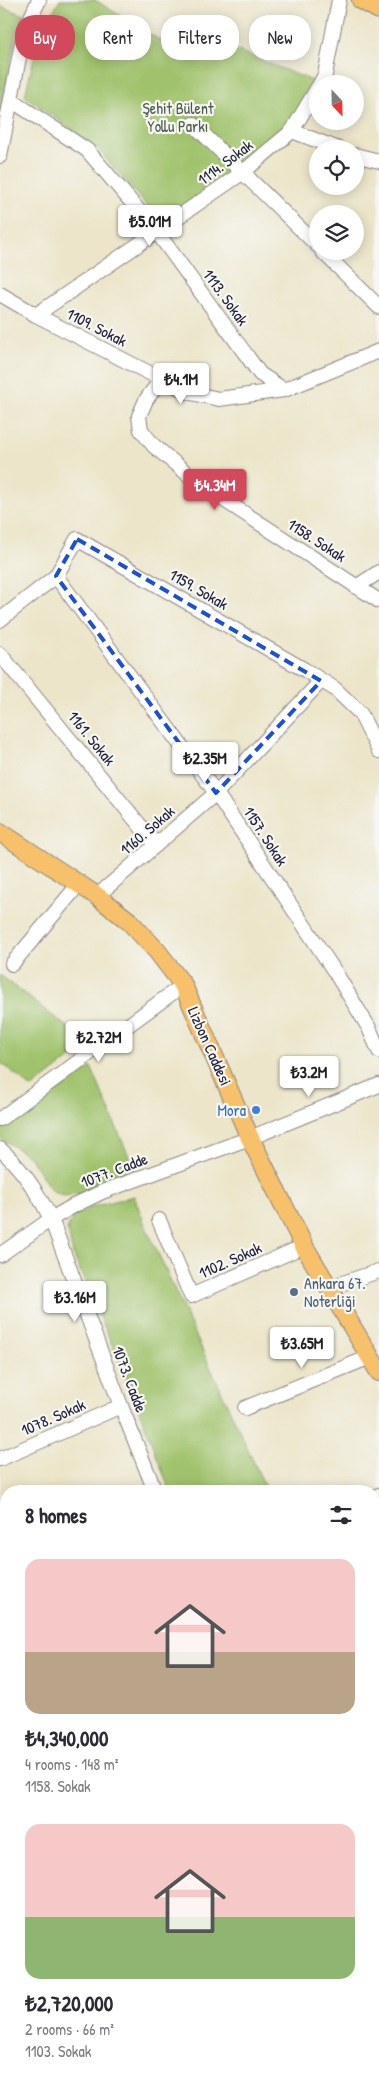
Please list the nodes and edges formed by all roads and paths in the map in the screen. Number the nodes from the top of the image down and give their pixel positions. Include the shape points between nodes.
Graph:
1 (39, 0) edge
2 (339, 0) edge
3 (361, 0) edge
4 (379, 10) edge
5 (325, 75) edge
6 (11, 100) junction
7 (309, 102) edge
8 (193, 124) dead end
9 (292, 131) junction
10 (315, 140) edge
11 (0, 156) edge
12 (364, 157) edge
13 (379, 161) edge
14 (242, 172) junction
15 (157, 232) junction
16 (309, 237) edge
17 (331, 260) edge
18 (0, 294) edge
19 (379, 306) edge
20 (36, 315) junction
21 (379, 350) edge
22 (161, 379) junction
23 (284, 390) junction
24 (379, 572) edge
25 (56, 576) junction
26 (356, 587) junction
27 (379, 601) edge
28 (0, 620) edge
29 (0, 654) edge
30 (321, 681) junction
31 (379, 751) edge
32 (216, 793) junction
33 (0, 832) edge
34 (156, 845) junction
35 (79, 884) junction
36 (97, 896) junction
37 (12, 964) dead end
38 (183, 985) junction
39 (379, 1051) edge
40 (379, 1085) edge
41 (0, 1119) edge
42 (250, 1138) junction
43 (0, 1149) edge
44 (51, 1218) junction
45 (159, 1220) dead end
46 (304, 1246) junction
47 (0, 1255) edge
48 (379, 1271) edge
49 (328, 1288) junction
50 (370, 1356) junction
51 (379, 1372) edge
52 (121, 1406) junction
53 (245, 1408) dead end
54 (0, 1459) edge
55 (153, 1485) edge

1 - 6 street via 24,32
2 - 5 street
3 - 4 main road
6 - 11 street
6 - 15 street, 1113. Sokak via 87,150
7 - 9 street, 1114. Sokak
8 - 14 street
9 - 10 street
9 - 14 street, 1114. Sokak
12 - 13 street
14 - 15 street, 1114. Sokak
14 - 16 street
15 - 20 street, 1114. Sokak
15 - 23 street, 1113. Sokak via 260,374
17 - 19 street
18 - 20 street, 1109. Sokak
20 - 22 street, 1109. Sokak
21 - 23 street, 1109. Sokak
22 - 23 street, 1109. Sokak via 191,393 219,399
22 - 26 street, 1158. Sokak via 139,416 141,430 154,446 202,485
24 - 26 street
25 - 28 street, 1159. Sokak
25 - 30 street, 1159. Sokak via 77,539
25 - 32 street, 1157. Sokak
26 - 27 street, 1158. Sokak
29 - 34 street, 1161. Sokak
30 - 31 street, 1159. Sokak via 360,712
30 - 32 street, 1160. Sokak
32 - 34 street, 1160. Sokak
32 - 39 street, 1157. Sokak via 335,972
33 - 35 main road, Lizbon Caddesi
34 - 36 street, 1160. Sokak
35 - 36 main road, Lizbon Caddesi
35 - 37 street
36 - 38 main road, Lizbon Caddesi via 129,921
38 - 41 street
38 - 42 main road, Lizbon Caddesi
40 - 42 street, 1077. Cadde
42 - 44 street, 1077. Cadde via 102,1192
42 - 46 main road, Lizbon Caddesi
43 - 44 street, 1073. Cadde via 24,1174
44 - 47 street, 1077. Cadde
44 - 52 street, 1073. Cadde
45 - 46 street, 1102. Sokak via 191,1296
46 - 49 main road, Lizbon Caddesi
48 - 49 street
49 - 50 main road, Lizbon Caddesi
50 - 51 main road, Lizbon Caddesi
50 - 53 street
52 - 54 street, 1078. Sokak
52 - 55 street, 1073. Cadde

